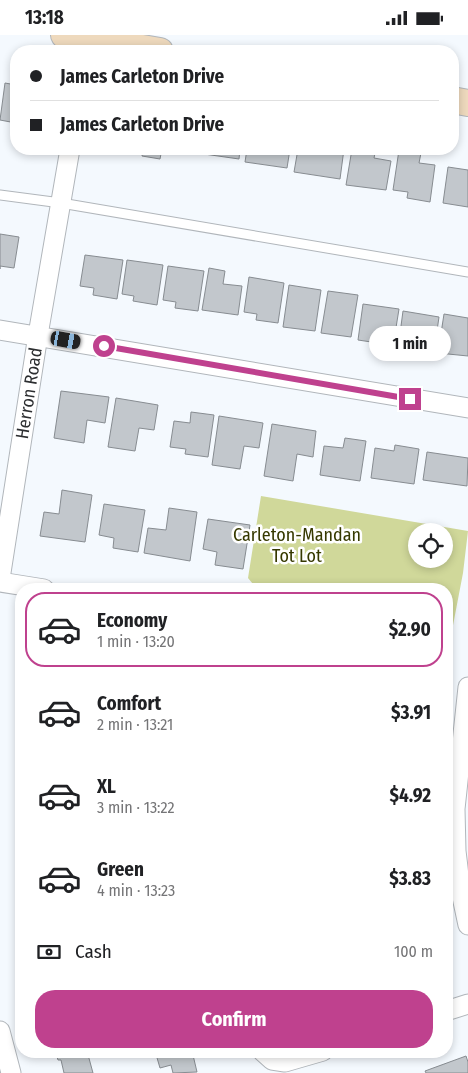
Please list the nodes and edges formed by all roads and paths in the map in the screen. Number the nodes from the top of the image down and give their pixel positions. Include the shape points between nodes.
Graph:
1 (64, 35) edge
2 (89, 45) edge
3 (69, 155) edge
4 (0, 195) edge
5 (61, 203) junction
6 (468, 272) edge
7 (0, 330) edge
8 (38, 335) junction
9 (468, 408) edge
10 (0, 581) edge
11 (15, 584) edge
12 (468, 687) edge
13 (468, 925) edge
14 (468, 1004) edge
15 (453, 1009) edge
16 (0, 1031) edge
17 (270, 1058) edge
18 (299, 1058) edge
19 (11, 1073) edge

1 - 2 street
3 - 5 street, Herron Road
4 - 5 lane
5 - 6 lane
5 - 8 street, Herron Road
7 - 8 street
8 - 9 street
8 - 10 street, Herron Road
10 - 11 street
12 - 13 street via 455,809 456,851
14 - 15 street
16 - 19 street
17 - 18 street via 285,1062

